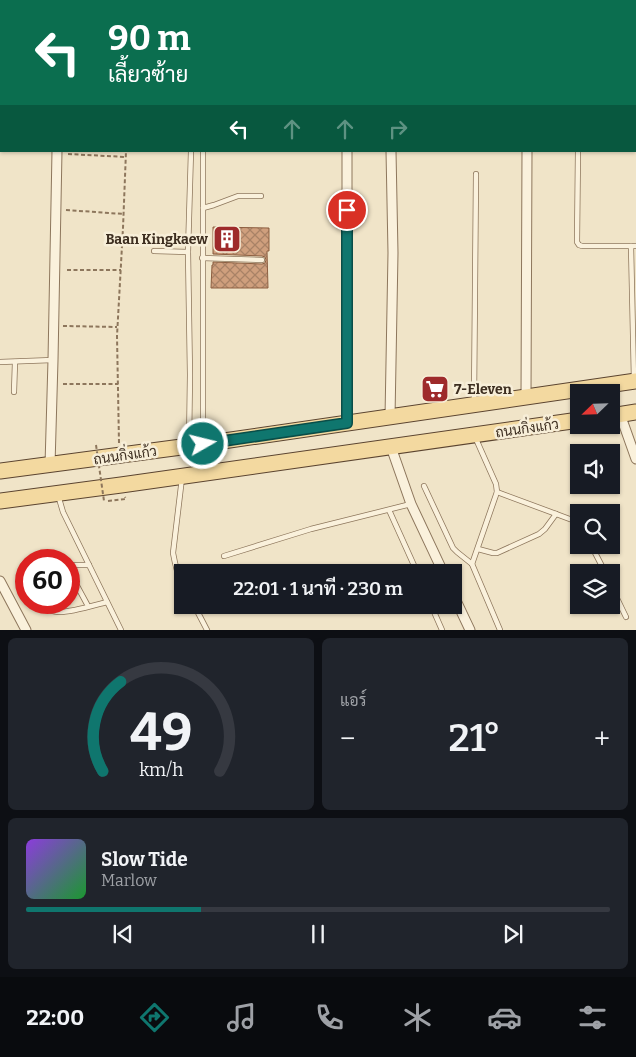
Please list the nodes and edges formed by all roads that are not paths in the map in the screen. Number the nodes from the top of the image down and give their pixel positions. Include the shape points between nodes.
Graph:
1 (57, 152) edge
2 (191, 152) edge
3 (203, 152) edge
4 (347, 152) edge
5 (391, 152) edge
6 (527, 152) edge
7 (578, 152) edge
8 (476, 174) dead end
9 (261, 196) dead end
10 (203, 208) junction
11 (634, 246) edge
12 (154, 251) dead end
13 (188, 252) junction
14 (202, 258) junction
15 (262, 260) dead end
16 (53, 360) junction
17 (0, 362) edge
18 (15, 362) junction
19 (635, 381) edge
20 (14, 392) dead end
21 (526, 397) junction
22 (474, 405) junction
23 (636, 412) edge
24 (620, 414) edge
25 (390, 417) junction
26 (570, 421) edge
27 (347, 423) junction
28 (620, 424) edge
29 (475, 435) junction
30 (196, 445) junction
31 (391, 447) junction
32 (636, 459) edge
33 (50, 465) junction
34 (0, 471) edge
35 (182, 477) junction
36 (424, 486) dead end
37 (497, 492) junction
38 (58, 494) junction
39 (0, 501) edge
40 (411, 504) junction
41 (389, 510) junction
42 (556, 514) junction
43 (570, 519) edge
44 (478, 549) junction
45 (224, 556) dead end
46 (175, 564) edge
47 (413, 564) edge
48 (439, 564) edge
49 (472, 564) junction
50 (80, 565) edge
51 (89, 565) junction
52 (0, 581) edge
53 (80, 591) edge
54 (107, 602) junction
55 (620, 605) edge
56 (88, 606) junction
57 (80, 608) edge
58 (462, 613) edge
59 (199, 614) edge
60 (435, 614) edge
61 (626, 617) dead end
62 (26, 630) edge
63 (121, 630) edge
64 (207, 630) edge
65 (442, 630) edge
66 (470, 630) edge
67 (500, 630) edge

1 - 16 street
2 - 13 lane
3 - 10 lane
4 - 27 street
5 - 25 street
6 - 21 street
7 - 11 lane via 577,242 582,246
8 - 22 lane
9 - 10 lane via 238,196
10 - 14 lane
11 - 19 lane
12 - 13 lane
13 - 30 lane via 190,375
14 - 15 lane
14 - 30 lane
16 - 18 lane
16 - 33 street
17 - 18 lane
18 - 20 lane
19 - 21 main road, ถนนกิ่งแก้ว
21 - 22 main road, ถนนกิ่งแก้ว
22 - 25 main road, ถนนกิ่งแก้ว
23 - 24 main road
25 - 27 main road, ถนนกิ่งแก้ว
26 - 29 main road, ถนนกิ่งแก้ว
27 - 30 main road, ถนนกิ่งแก้ว
28 - 32 street
29 - 31 main road, ถนนกิ่งแก้ว
29 - 37 lane
30 - 33 main road, ถนนกิ่งแก้ว
31 - 35 main road, ถนนกิ่งแก้ว
31 - 40 street
33 - 34 main road, ถนนกิ่งแก้ว
35 - 38 main road, ถนนกิ่งแก้ว
35 - 46 lane via 173,553
36 - 49 lane via 453,548
37 - 42 lane
37 - 44 lane
38 - 39 main road, ถนนกิ่งแก้ว
38 - 51 lane via 63,512
40 - 41 lane
40 - 48 street
41 - 45 lane via 311,529
41 - 47 lane
42 - 43 lane
42 - 44 lane via 539,534 498,553
44 - 49 lane
49 - 67 lane
50 - 51 lane
51 - 54 lane
52 - 62 street
53 - 56 lane
54 - 56 lane
54 - 63 lane
55 - 61 lane
56 - 57 lane
58 - 66 street
59 - 64 lane
60 - 65 lane

